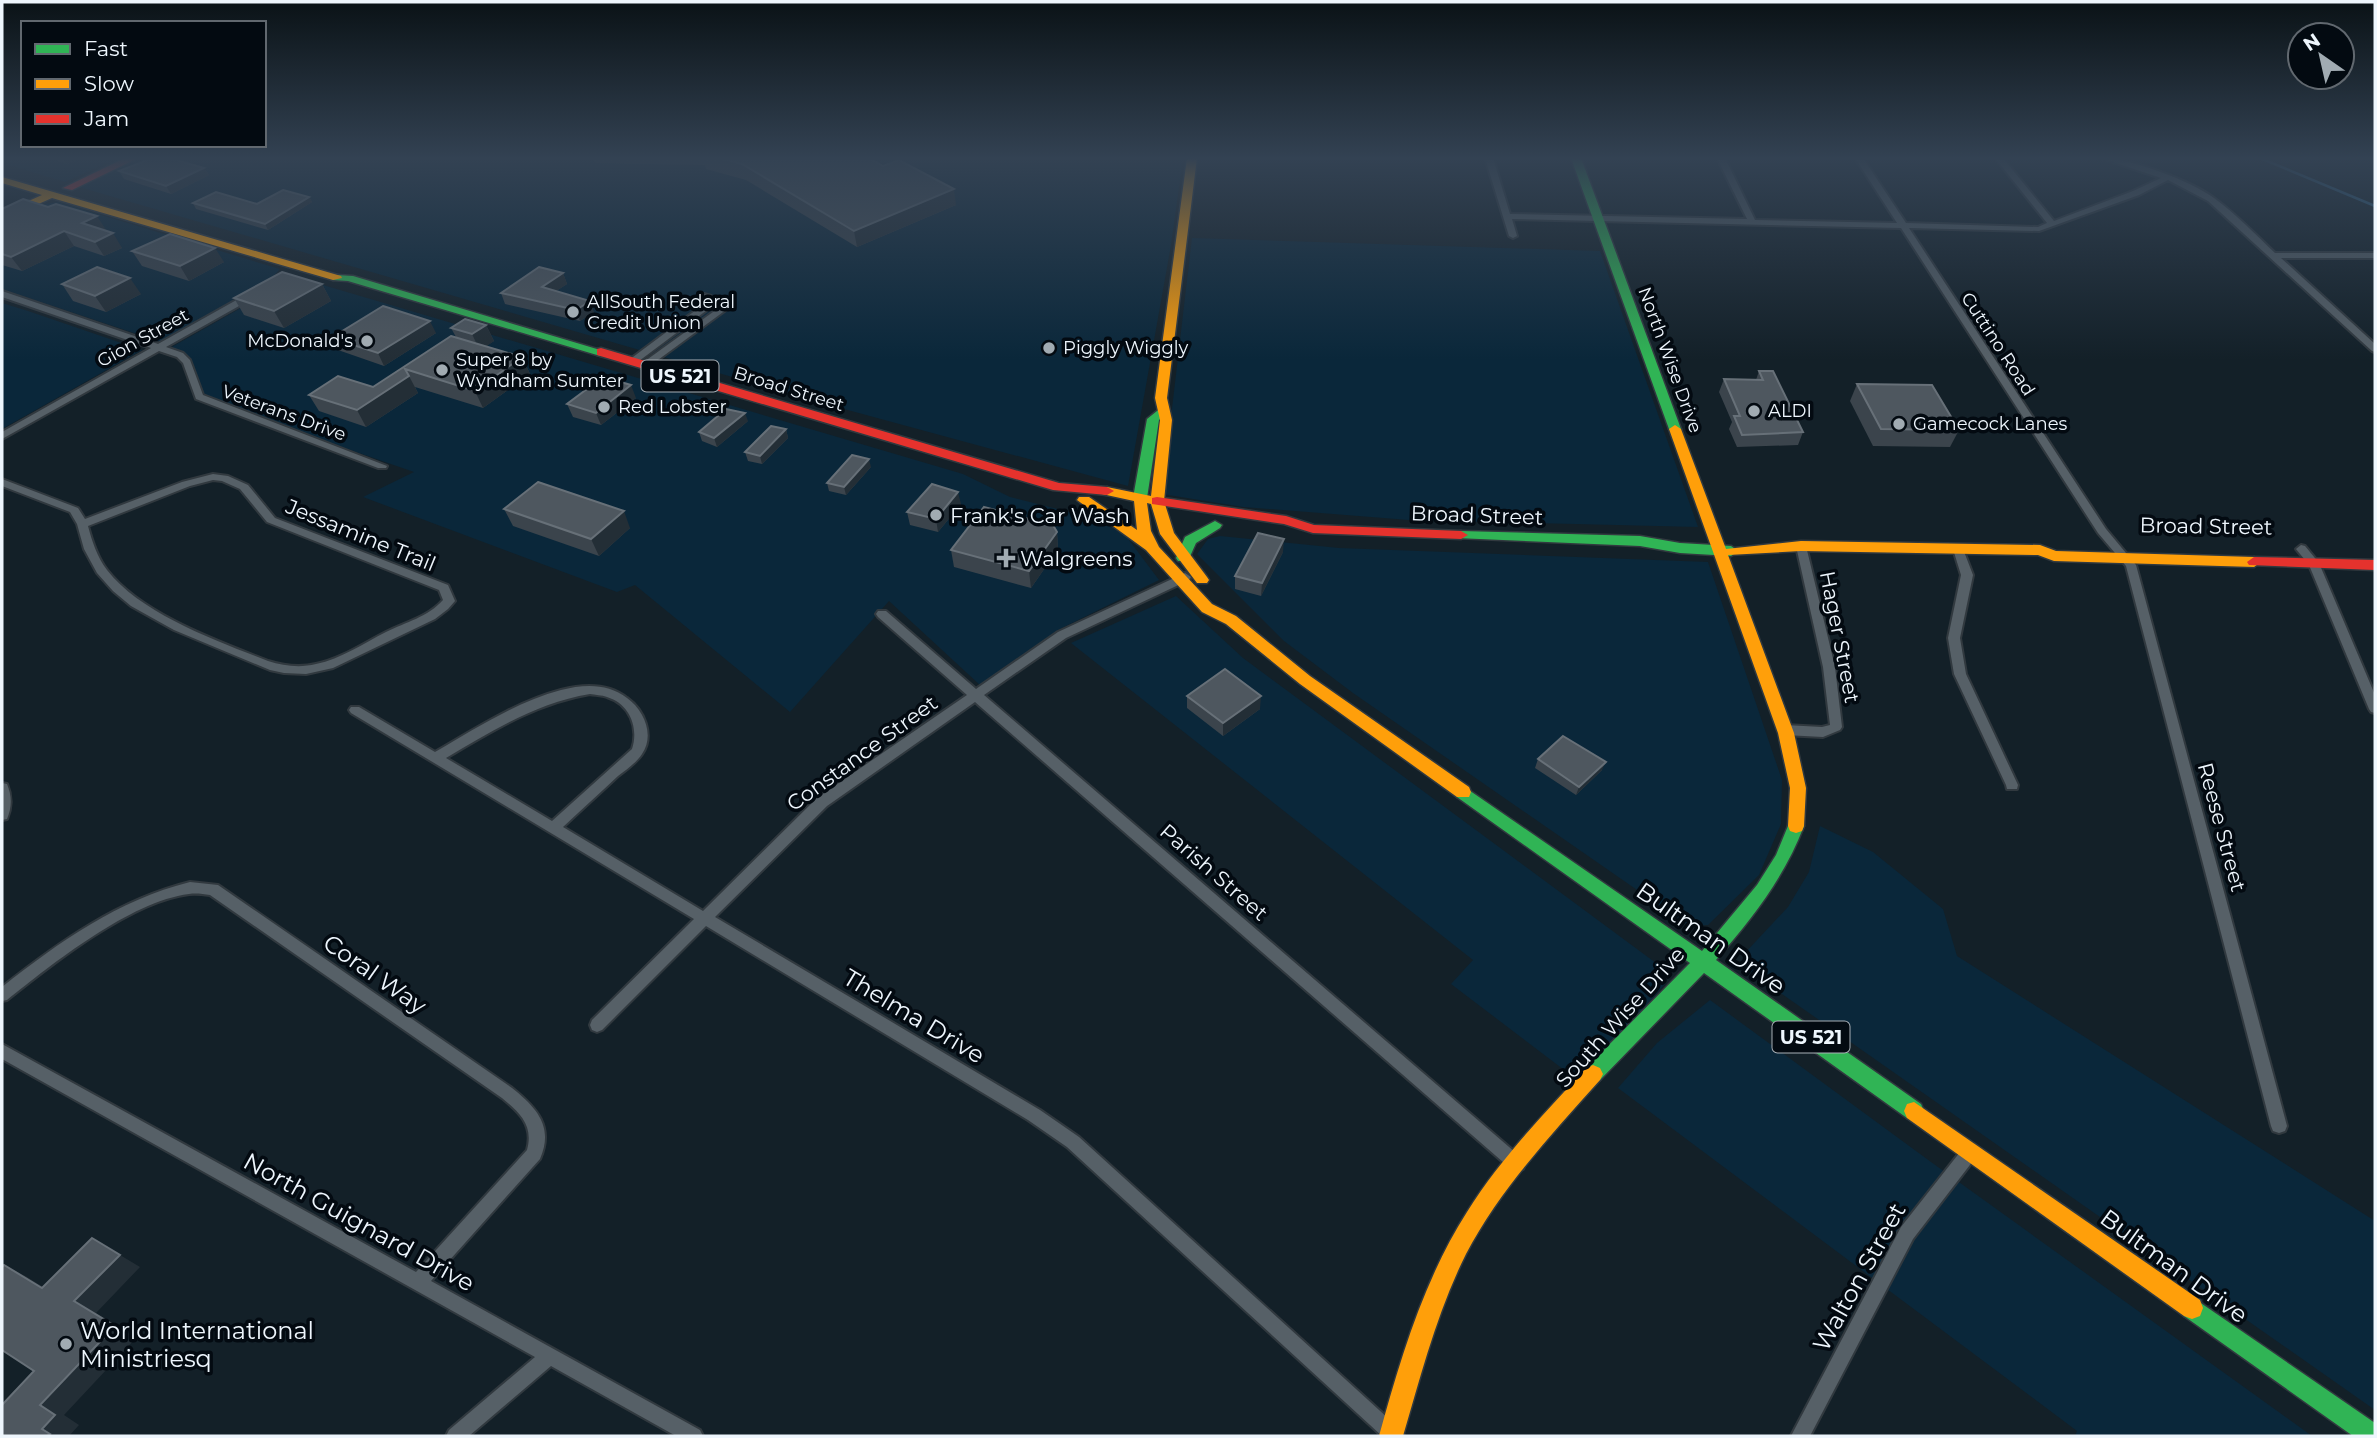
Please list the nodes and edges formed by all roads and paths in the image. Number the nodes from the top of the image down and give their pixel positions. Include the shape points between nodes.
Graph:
1 (150, 225) edge
2 (195, 225) edge
3 (1184, 225) edge
4 (1510, 225) edge
5 (1600, 225) edge
6 (1862, 225) edge
7 (2053, 225) edge
8 (2239, 225) edge
9 (1903, 227) junction
10 (1513, 236) dead end
11 (2273, 256) junction
12 (2375, 256) edge
13 (349, 278) junction
14 (265, 288) edge
15 (2, 294) edge
16 (707, 296) dead end
17 (731, 302) dead end
18 (160, 347) junction
19 (2375, 349) edge
20 (638, 364) junction
21 (1161, 411) junction
22 (2, 436) edge
23 (382, 466) dead end
24 (2, 482) edge
25 (1058, 486) junction
26 (1084, 500) junction
27 (1139, 505) junction
28 (1157, 508) junction
29 (82, 524) junction
30 (1215, 525) junction
31 (1313, 529) junction
32 (1718, 543) junction
33 (2113, 544) junction
34 (1801, 546) junction
35 (1153, 549) junction
36 (1958, 549) junction
37 (2301, 549) junction
38 (2040, 551) junction
39 (2375, 551) edge
40 (1183, 558) junction
41 (2125, 558) junction
42 (2314, 564) junction
43 (2375, 565) edge
44 (1194, 572) junction
45 (1179, 579) junction
46 (882, 614) dead end
47 (1231, 620) junction
48 (976, 694) junction
49 (2375, 709) edge
50 (355, 710) dead end
51 (1785, 730) junction
52 (435, 758) junction
53 (2012, 785) dead end
54 (2, 788) edge
55 (2, 815) edge
56 (554, 828) junction
57 (704, 916) junction
58 (1701, 959) junction
59 (2, 995) edge
60 (597, 1025) dead end
61 (2, 1051) edge
62 (2279, 1126) dead end
63 (1971, 1149) junction
64 (1517, 1164) junction
65 (419, 1282) junction
66 (550, 1356) junction
67 (2350, 1429) edge
68 (1392, 1435) edge
69 (455, 1436) edge
70 (694, 1436) edge
71 (1801, 1436) edge
72 (2373, 1436) edge

1 - 13 main road, Broad Street / US 521 via 294,271
2 - 13 main road, Broad Street / US 521 via 331,265
3 - 21 main road
4 - 10 street
5 - 32 main road, North Wise Drive
6 - 9 street
7 - 9 street via 2023,230
8 - 11 street
9 - 33 street, Cuttino Road
11 - 12 street
11 - 19 street
13 - 20 main road, Broad Street / US 521
14 - 18 street, Gion Street
15 - 18 street, Veterans Drive
16 - 20 street via 708,304 702,310
17 - 20 street
18 - 22 street, Gion Street
18 - 23 street, Veterans Drive via 187,362 199,397
20 - 25 main road, Broad Street / US 521
21 - 27 main road via 1153,419
21 - 28 main road via 1166,420
24 - 29 street via 74,510
25 - 26 main road, Broad Street / US 521
25 - 27 main road, Broad Street / US 521 via 1088,487
26 - 27 main road, Broad Street
26 - 35 main road, US 521
27 - 28 main road, Broad Street / US 521
27 - 35 main road, Bultman Drive
28 - 30 main road, Broad Street
28 - 31 main road, Broad Street via 1286,520
28 - 40 main road, Bultman Drive / US 521
29 - 29 street, Jessamine Trail via 86,548 102,572 144,611 266,665 288,670 321,667 436,612 449,601 444,588 271,520 244,487 224,478 186,484
30 - 31 main road, Broad Street via 1284,533
30 - 40 main road via 1190,540
31 - 32 main road, Broad Street via 1640,541 1670,548
32 - 34 main road, Broad Street via 1767,538
32 - 51 main road, South Wise Drive
33 - 37 main road, Broad Street
33 - 38 main road, Broad Street via 2046,543
33 - 41 street, Reese Street
34 - 36 main road, Broad Street
34 - 51 street, Hager Street via 1829,667 1836,727 1823,732
35 - 45 main road, Bultman Drive / US 521
36 - 38 main road, Broad Street
36 - 53 street via 1967,575 1954,638 1960,674
37 - 39 main road, Broad Street
37 - 42 street
38 - 41 main road, Broad Street via 2054,556
40 - 44 main road, Bultman Drive / US 521
41 - 42 main road, Broad Street
41 - 62 street, Reese Street via 2132,568
42 - 43 main road, Broad Street
42 - 49 street
44 - 45 street, Constance Street
44 - 47 main road, Bultman Drive / US 521 via 1222,601
45 - 47 main road, Bultman Drive / US 521 via 1207,608
45 - 48 street, Constance Street via 1072,629
46 - 48 street, Parish Street
47 - 58 main road, Bultman Drive / US 521 via 1305,680
48 - 57 street, Constance Street via 822,802
48 - 64 street, Parish Street
50 - 52 street, Thelma Drive
51 - 58 main road, South Wise Drive via 1797,782 1791,841 1765,885
52 - 56 street, Thelma Drive
52 - 56 street via 557,695 589,689 617,695 636,714 642,741 637,752
54 - 55 street
56 - 57 street, Thelma Drive
57 - 60 street, Constance Street
57 - 68 street, Thelma Drive via 1073,1142
58 - 63 main road, Bultman Drive / US 521
58 - 64 main road, South Wise Drive
59 - 65 street, Coral Way via 43,962 127,912 184,888 213,889 507,1093 534,1117 539,1141 534,1154
61 - 65 street, North Guignard Drive
63 - 67 main road, Bultman Drive / US 521
63 - 71 street, Walton Street via 1907,1233
64 - 68 main road, South Wise Drive via 1494,1190 1446,1270
65 - 66 street, North Guignard Drive
66 - 69 street
66 - 70 street, North Guignard Drive
67 - 72 main road, Bultman Drive / US 521

